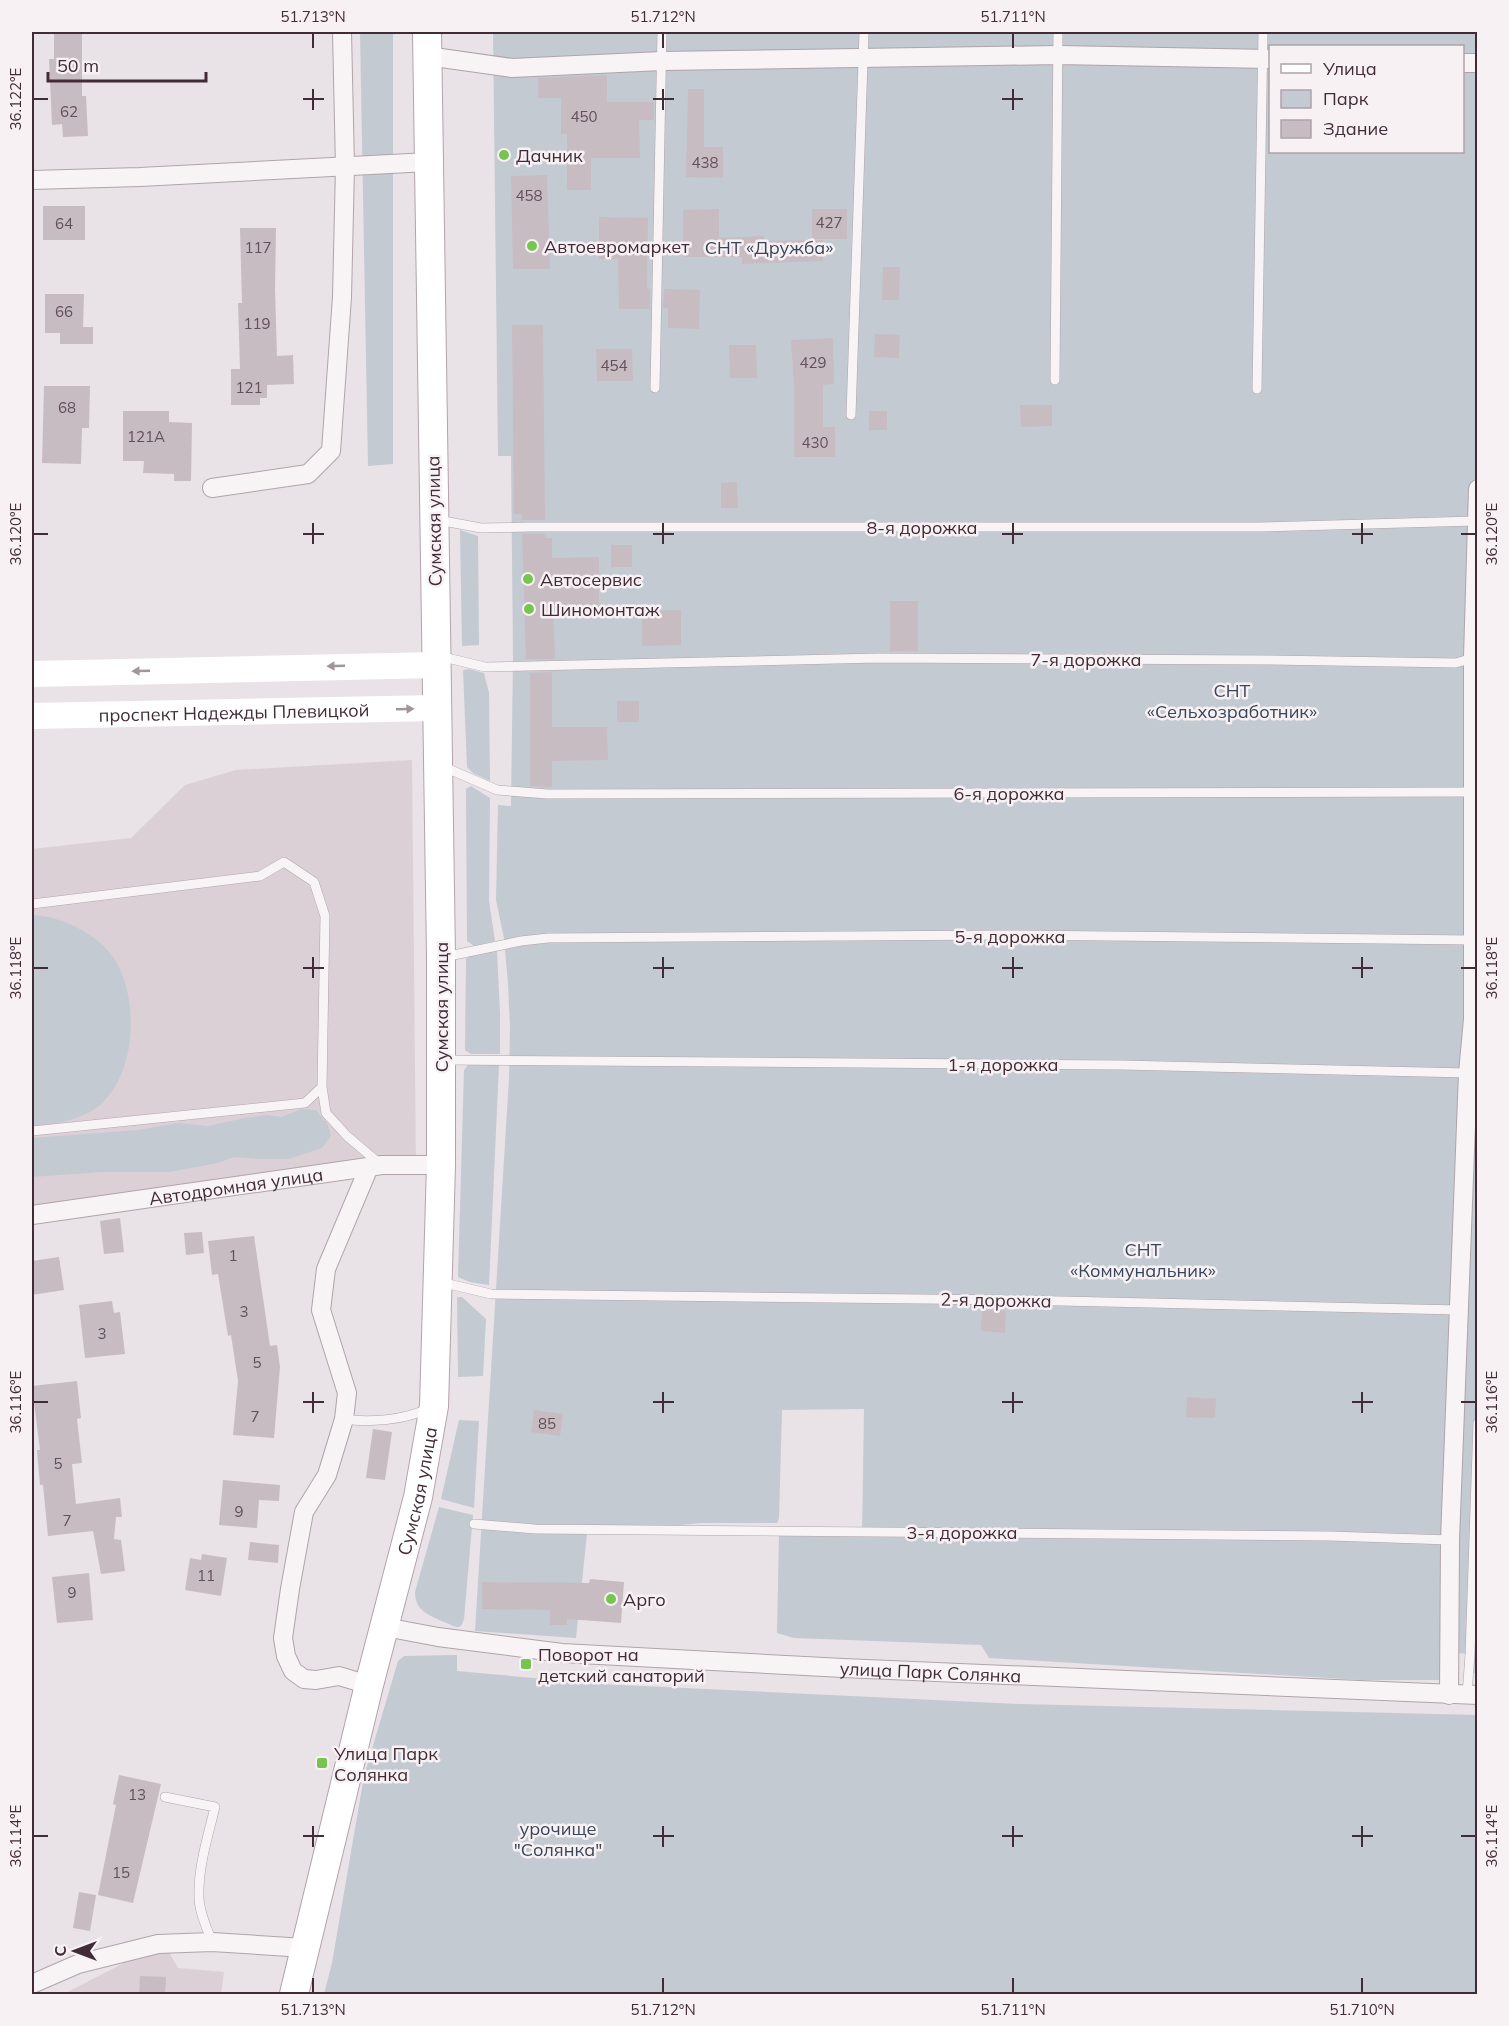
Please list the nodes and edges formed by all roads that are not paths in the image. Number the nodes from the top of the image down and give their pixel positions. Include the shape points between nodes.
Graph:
1 (342, 32) edge
2 (662, 32) edge
3 (864, 32) edge
4 (1058, 32) edge
5 (1263, 32) edge
6 (427, 44) edge
7 (1058, 55) junction
8 (863, 58) junction
9 (1266, 59) edge
10 (662, 61) junction
11 (429, 162) junction
12 (345, 166) junction
13 (32, 180) edge
14 (1055, 380) dead end
15 (655, 388) dead end
16 (1257, 389) dead end
17 (851, 415) dead end
18 (212, 488) dead end
19 (1478, 489) edge
20 (434, 520) junction
21 (1475, 521) junction
22 (1475, 658) edge
23 (436, 660) junction
24 (32, 674) edge
25 (437, 708) junction
26 (32, 716) edge
27 (439, 765) junction
28 (1474, 792) edge
29 (32, 904) edge
30 (1472, 939) junction
31 (441, 957) junction
32 (442, 1060) junction
33 (1468, 1073) junction
34 (321, 1087) junction
35 (32, 1131) edge
36 (441, 1165) junction
37 (376, 1166) junction
38 (32, 1215) edge
39 (439, 1282) junction
40 (1459, 1310) junction
41 (434, 1406) junction
42 (344, 1419) junction
43 (1478, 1423) edge
44 (474, 1524) dead end
45 (1450, 1540) junction
46 (1475, 1551) edge
47 (386, 1627) junction
48 (369, 1685) junction
49 (1464, 1695) edge
50 (165, 1797) dead end
51 (212, 1942) junction
52 (303, 1957) junction
53 (32, 1984) edge
54 (294, 1995) edge

1 - 12 street
2 - 10 lane
3 - 8 lane
4 - 7 lane
5 - 9 lane
6 - 10 street via 512,68
6 - 11 main road, Сумская улица
7 - 8 street
7 - 9 street
7 - 14 lane
8 - 10 street
8 - 17 lane
9 - 16 lane
10 - 15 lane
11 - 12 street
11 - 20 main road, Сумская улица
12 - 13 street
12 - 18 street via 342,297 331,451 308,474
19 - 21 street
20 - 21 lane, 8-я дорожка via 481,528 1259,527
20 - 23 main road, Сумская улица
21 - 22 street
22 - 23 lane, 7-я дорожка via 1456,663 903,658 485,667
22 - 28 street
23 -> 24 main road
23 - 25 main road, Сумская улица
26 -> 25 main road, проспект Надежды Плевицкой
25 - 27 main road, Сумская улица
27 - 28 lane, 6-я дорожка via 497,790 547,794
27 - 31 main road, Сумская улица
28 - 30 street
29 - 34 lane via 260,876 284,862 314,882 325,916
30 - 31 lane, 5-я дорожка via 1008,935 548,938
30 - 33 street via 1473,1019
31 - 32 main road, Сумская улица
32 - 33 lane, 1-я дорожка via 1133,1065
32 - 36 main road, Сумская улица
33 - 40 street
34 - 35 lane via 305,1103
34 - 37 lane via 326,1113
36 - 37 street, Автодромная улица
36 - 39 main road, Сумская улица
37 - 38 street, Автодромная улица
37 - 42 street via 326,1269 321,1310 347,1393
39 - 40 lane, 2-я дорожка via 491,1294
39 - 41 main road, Сумская улица
40 - 45 street
41 - 42 lane via 415,1415
41 - 47 main road, Сумская улица via 418,1497
42 - 48 street via 327,1475 304,1512 283,1638 293,1671 304,1679 339,1676
43 - 46 lane
44 - 45 lane, 3-я дорожка via 535,1529 1318,1535
45 - 49 street
46 - 49 lane
47 - 48 main road, Сумская улица
47 - 49 street, улица Парк Солянка via 562,1653
48 - 52 main road, Сумская улица
50 - 51 lane via 214,1807 199,1896
51 - 52 street
51 - 53 street via 158,1944 78,1964
52 - 54 main road, Сумская улица

